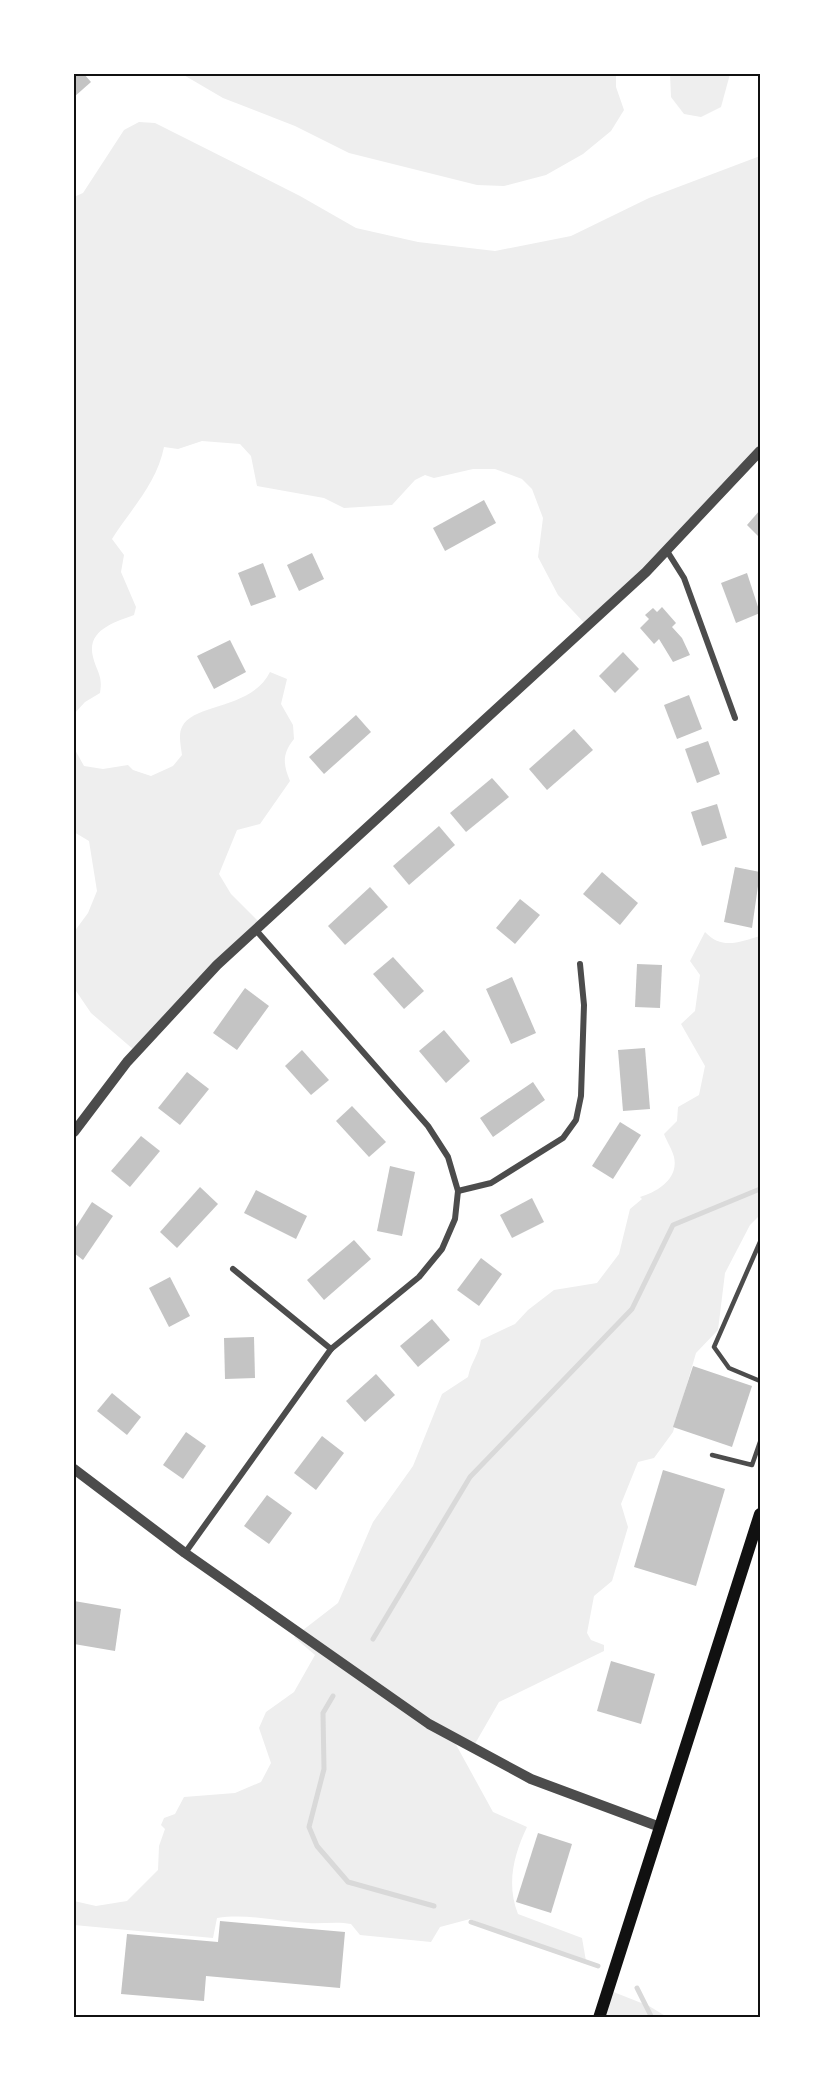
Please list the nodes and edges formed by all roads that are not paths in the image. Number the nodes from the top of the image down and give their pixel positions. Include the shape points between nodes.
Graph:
1 (760, 451) edge
2 (667, 551) junction
3 (735, 718) dead end
4 (255, 929) junction
5 (580, 964) dead end
6 (74, 1132) edge
7 (459, 1191) junction
8 (760, 1242) edge
9 (232, 1269) dead end
10 (331, 1349) junction
11 (760, 1381) edge
12 (760, 1442) edge
13 (712, 1455) dead end
14 (752, 1465) junction
15 (760, 1468) edge
16 (74, 1469) edge
17 (760, 1514) edge
18 (185, 1553) junction
19 (660, 1827) junction
20 (599, 2018) edge

1 - 2 street
2 - 3 street via 684,578
2 - 4 street
4 - 6 street via 128,1062
4 - 7 street via 428,1126 448,1157
5 - 7 street via 584,1005 581,1096 576,1120 563,1138 491,1183
7 - 10 street via 455,1219 442,1249 419,1277
8 - 11 lane via 714,1347 729,1368
9 - 10 street
10 - 18 street
12 - 14 lane
13 - 14 lane
14 - 15 lane
16 - 18 street
17 - 19 main road
18 - 19 street via 429,1724 531,1779
19 - 20 main road

